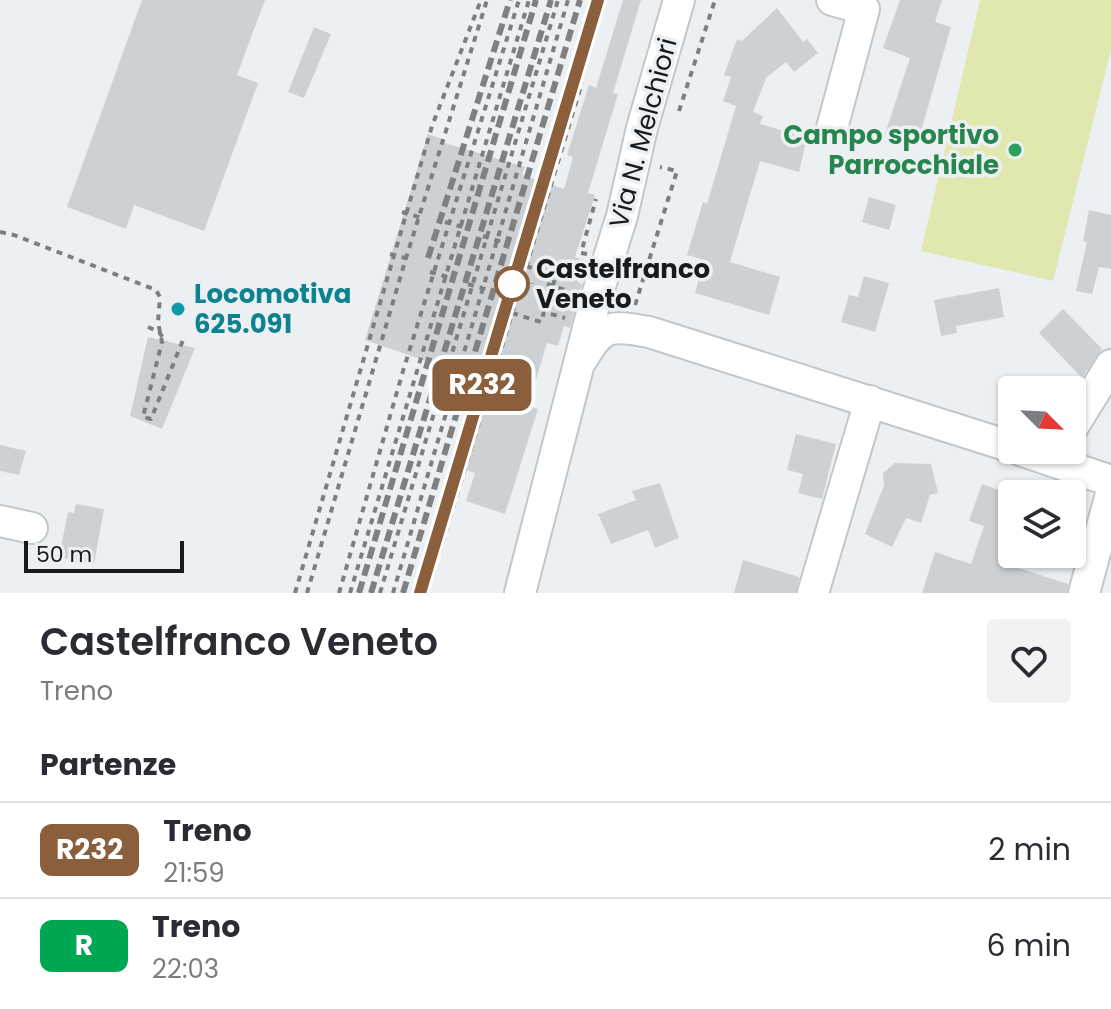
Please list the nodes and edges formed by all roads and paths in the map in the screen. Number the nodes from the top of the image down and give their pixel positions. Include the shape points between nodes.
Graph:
1 (481, 0) edge
2 (487, 0) edge
3 (519, 0) edge
4 (529, 0) edge
5 (558, 0) edge
6 (568, 0) edge
7 (679, 0) edge
8 (715, 0) edge
9 (832, 0) edge
10 (582, 83) dead end
11 (679, 111) dead end
12 (832, 128) dead end
13 (660, 167) dead end
14 (404, 212) junction
15 (421, 217) junction
16 (447, 222) junction
17 (462, 227) junction
18 (0, 232) edge
19 (484, 236) junction
20 (500, 241) junction
21 (392, 254) junction
22 (408, 259) junction
23 (526, 266) junction
24 (608, 267) junction
25 (431, 272) junction
26 (446, 277) junction
27 (523, 278) junction
28 (469, 284) junction
29 (532, 284) dead end
30 (550, 285) junction
31 (486, 290) junction
32 (579, 294) dead end
33 (544, 312) junction
34 (512, 313) junction
35 (626, 317) junction
36 (572, 320) dead end
37 (148, 327) dead end
38 (159, 332) junction
39 (183, 340) dead end
40 (166, 342) dead end
41 (582, 360) junction
42 (1111, 365) edge
43 (870, 401) junction
44 (1086, 405) edge
45 (998, 442) edge
46 (1075, 464) edge
47 (1111, 481) edge
48 (1111, 494) edge
49 (0, 521) edge
50 (32, 528) dead end
51 (439, 554) dead end
52 (526, 563) junction
53 (295, 593) edge
54 (307, 593) edge
55 (339, 593) edge
56 (350, 593) edge
57 (380, 593) edge
58 (393, 593) edge
59 (509, 593) edge
60 (520, 593) edge
61 (813, 593) edge
62 (1084, 593) edge

1 - 14 path
2 - 15 path
3 - 16 path
4 - 17 path
5 - 19 path
6 - 20 path
7 - 24 street, Via N. Melchiori
8 - 11 path
9 - 12 street via 864,9
10 - 23 path
13 - 35 path via 677,171
14 - 15 path
14 - 21 path
15 - 22 path
16 - 17 path
16 - 25 path
17 - 26 path
18 - 38 path via 156,290
19 - 20 path
19 - 28 path
20 - 31 path
21 - 22 path
21 - 53 path
22 - 54 path
23 - 27 path
23 - 30 path via 556,276
24 - 35 street, Via N. Melchiori via 607,292
24 - 41 street, Via N. Melchiori
25 - 26 path
25 - 55 path
26 - 56 path
27 - 29 path
27 - 34 path
28 - 31 path
28 - 57 path
30 - 32 path
30 - 33 path
31 - 58 path
33 - 34 path via 541,322
33 - 36 path
34 - 51 path
35 - 41 street, Via N. Melchiori via 597,336
35 - 43 street via 649,332
37 - 38 path
38 - 39 path via 162,342 143,417 151,419
38 - 40 path
41 - 52 street, Via N. Melchiori
42 - 44 street
43 - 45 street
43 - 61 street
46 - 47 street
48 - 62 street
49 - 50 street
52 - 59 street, Via N. Melchiori
52 - 60 street, Via N. Melchiori

